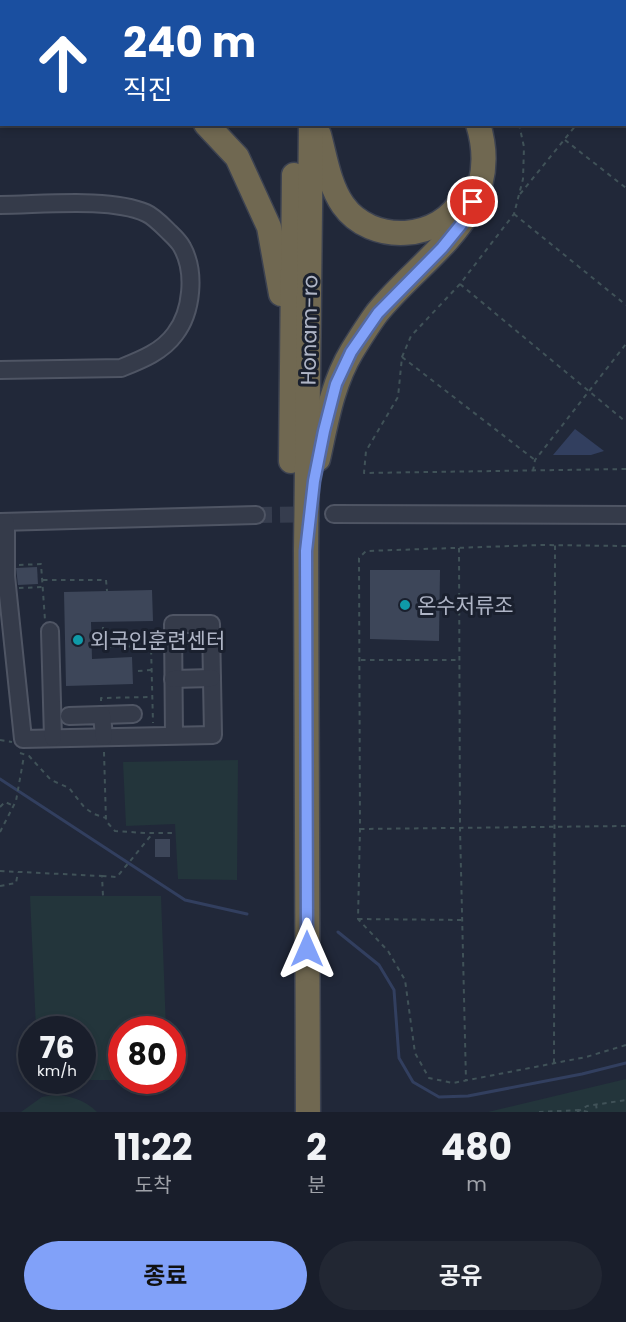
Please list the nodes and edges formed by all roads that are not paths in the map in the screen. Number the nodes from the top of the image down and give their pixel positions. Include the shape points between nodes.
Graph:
1 (208, 126) edge
2 (294, 126) edge
3 (311, 126) edge
4 (318, 126) edge
5 (466, 126) edge
6 (479, 126) edge
7 (0, 205) edge
8 (0, 370) edge
9 (291, 382) junction
10 (334, 514) tunnel mouth
11 (256, 515) tunnel mouth
12 (626, 515) edge
13 (3, 522) edge
14 (306, 551) junction
15 (50, 631) dead end
16 (212, 678) junction
17 (173, 679) junction
18 (102, 712) junction
19 (134, 714) dead end
20 (69, 716) dead end
21 (174, 736) junction
22 (104, 737) junction
23 (53, 738) junction
24 (293, 1112) edge
25 (308, 1112) edge

1 - 9 highway via 237,157 269,227 279,276
2 - 9 highway, Honam-ro
3 - 14 highway, Honam-ro
4 - 5 highway via 332,183 343,205 366,225 397,234 426,230 446,219 462,200 471,172 471,144
6 - 14 highway via 483,167 468,216 378,313 351,352 336,384 314,481
7 - 8 lane via 118,204 147,213 182,247 191,291 175,335 157,352 138,361 121,368
9 - 24 highway, Honam-ro
10 - 12 lane
11 - 13 lane
13 - 23 lane via 23,740
14 - 25 highway, Honam-ro
15 - 23 lane
16 - 17 lane
16 - 17 lane via 212,624 173,624
16 - 21 lane via 213,735
17 - 21 lane
18 - 19 lane
18 - 20 lane
18 - 22 lane
21 - 22 lane
22 - 23 lane

